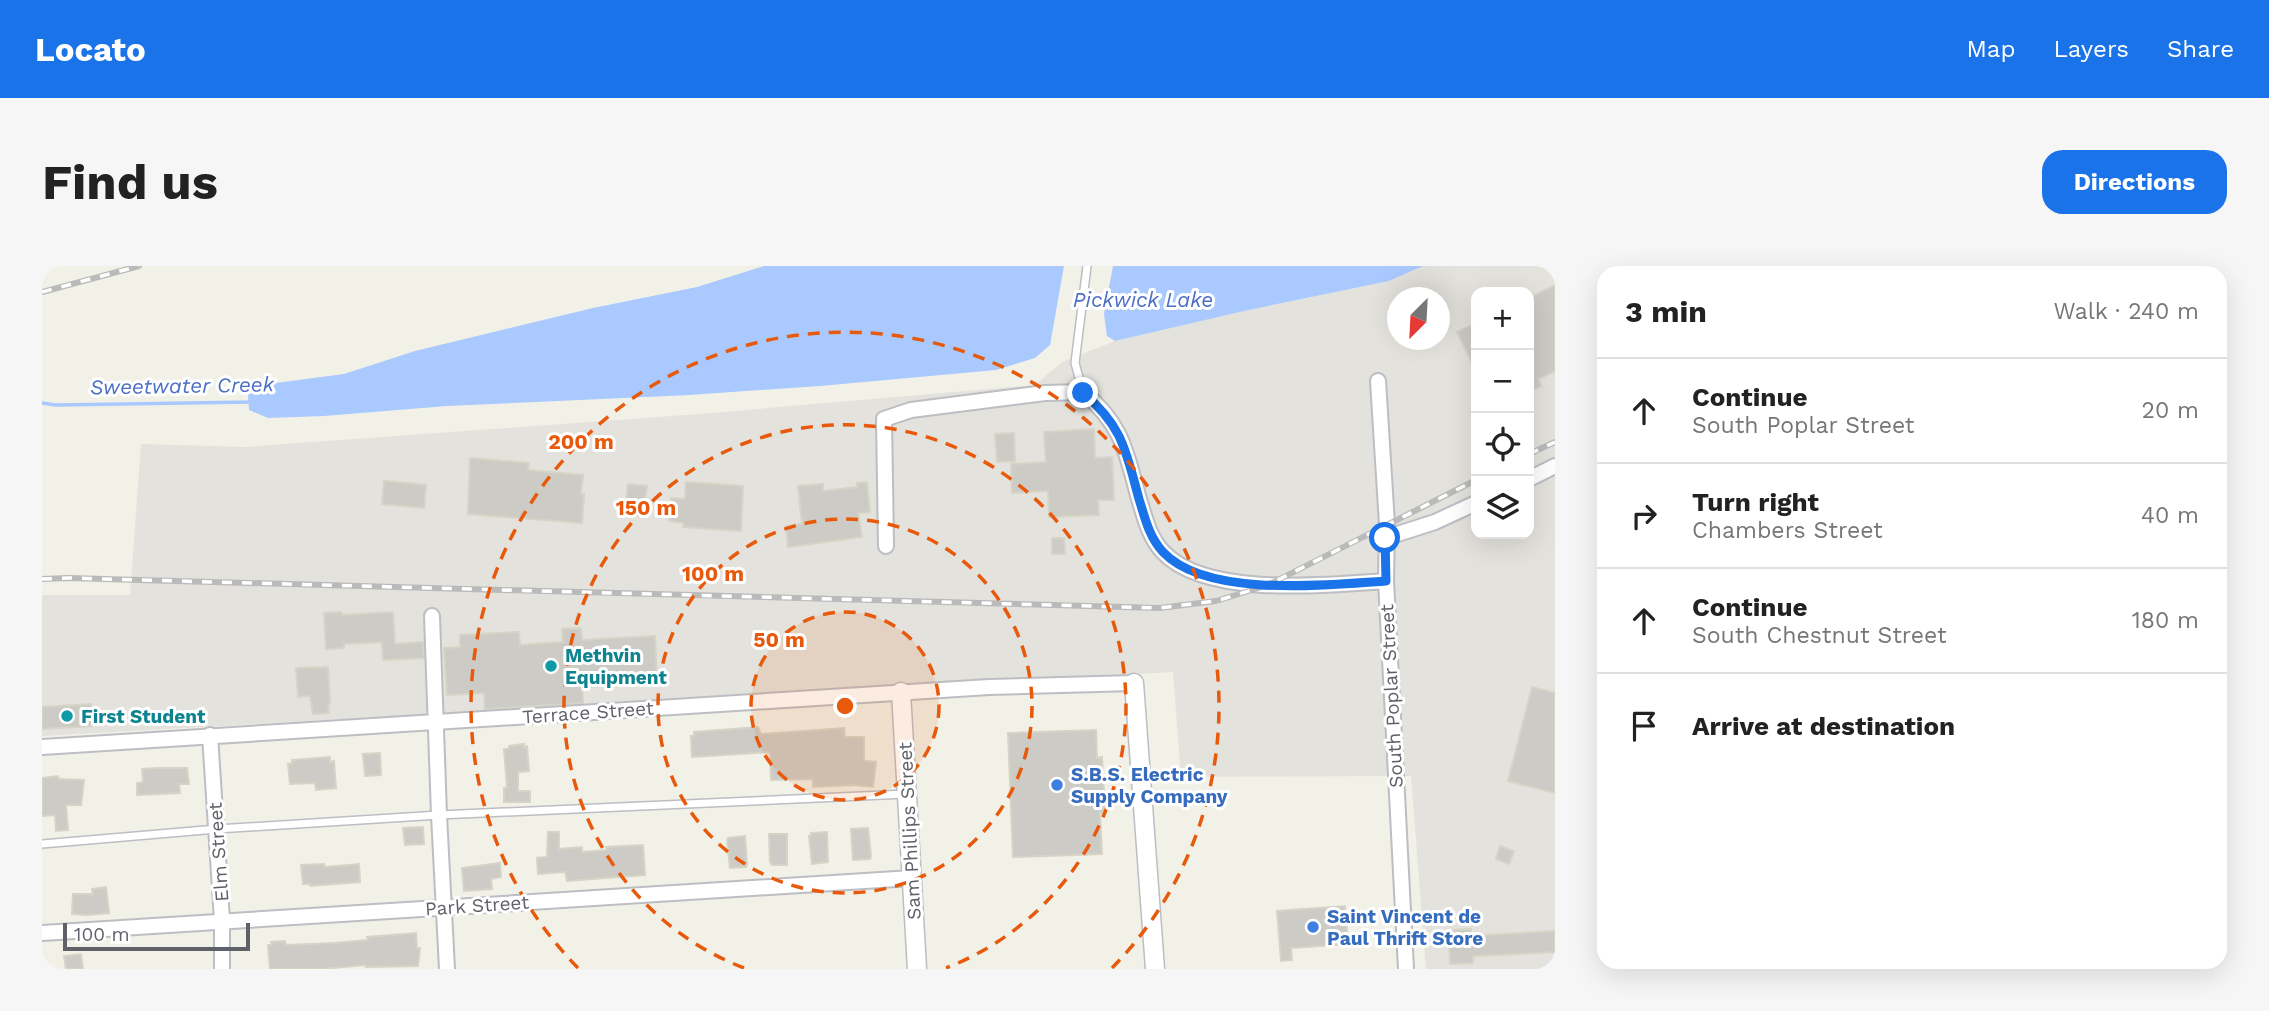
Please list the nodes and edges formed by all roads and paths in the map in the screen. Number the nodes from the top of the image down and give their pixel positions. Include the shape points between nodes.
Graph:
1 (1087, 266) edge
2 (1378, 381) dead end
3 (1083, 393) junction
4 (1555, 466) edge
5 (1534, 476) edge
6 (1471, 505) edge
7 (1385, 538) junction
8 (886, 546) dead end
9 (1386, 581) junction
10 (432, 616) dead end
11 (1135, 684) joint
12 (901, 692) junction
13 (436, 723) junction
14 (210, 735) junction
15 (42, 747) edge
16 (907, 794) junction
17 (439, 815) junction
18 (217, 828) junction
19 (42, 844) edge
20 (912, 878) junction
21 (443, 908) junction
22 (222, 920) junction
23 (42, 933) edge
24 (222, 969) edge
25 (447, 969) edge
26 (917, 969) edge
27 (1154, 969) edge
28 (1406, 969) edge

1 - 3 lane via 1075,363
2 - 7 street, South Poplar Street
3 - 8 street via 1045,393 911,410 884,419
3 - 9 street via 1102,408 1120,435 1149,533 1163,553 1187,570 1268,585
4 - 5 street
6 - 7 street
7 - 9 street, South Poplar Street
9 - 28 street, South Poplar Street
10 - 13 street
11 - 12 street, Terrace Street
11 - 27 street
12 - 13 street, Terrace Street
12 - 16 street, Sam Phillips Street
13 - 14 street, Terrace Street
13 - 17 street
14 - 15 street, Terrace Street
14 - 18 street, Elm Street
16 - 17 lane
16 - 20 street, Sam Phillips Street
17 - 18 lane
17 - 21 street
18 - 19 lane
18 - 22 street, Elm Street
20 - 21 street, Park Street
20 - 26 street, Sam Phillips Street
21 - 22 street, Park Street
21 - 25 street
22 - 23 street, Park Street
22 - 24 street, Elm Street

